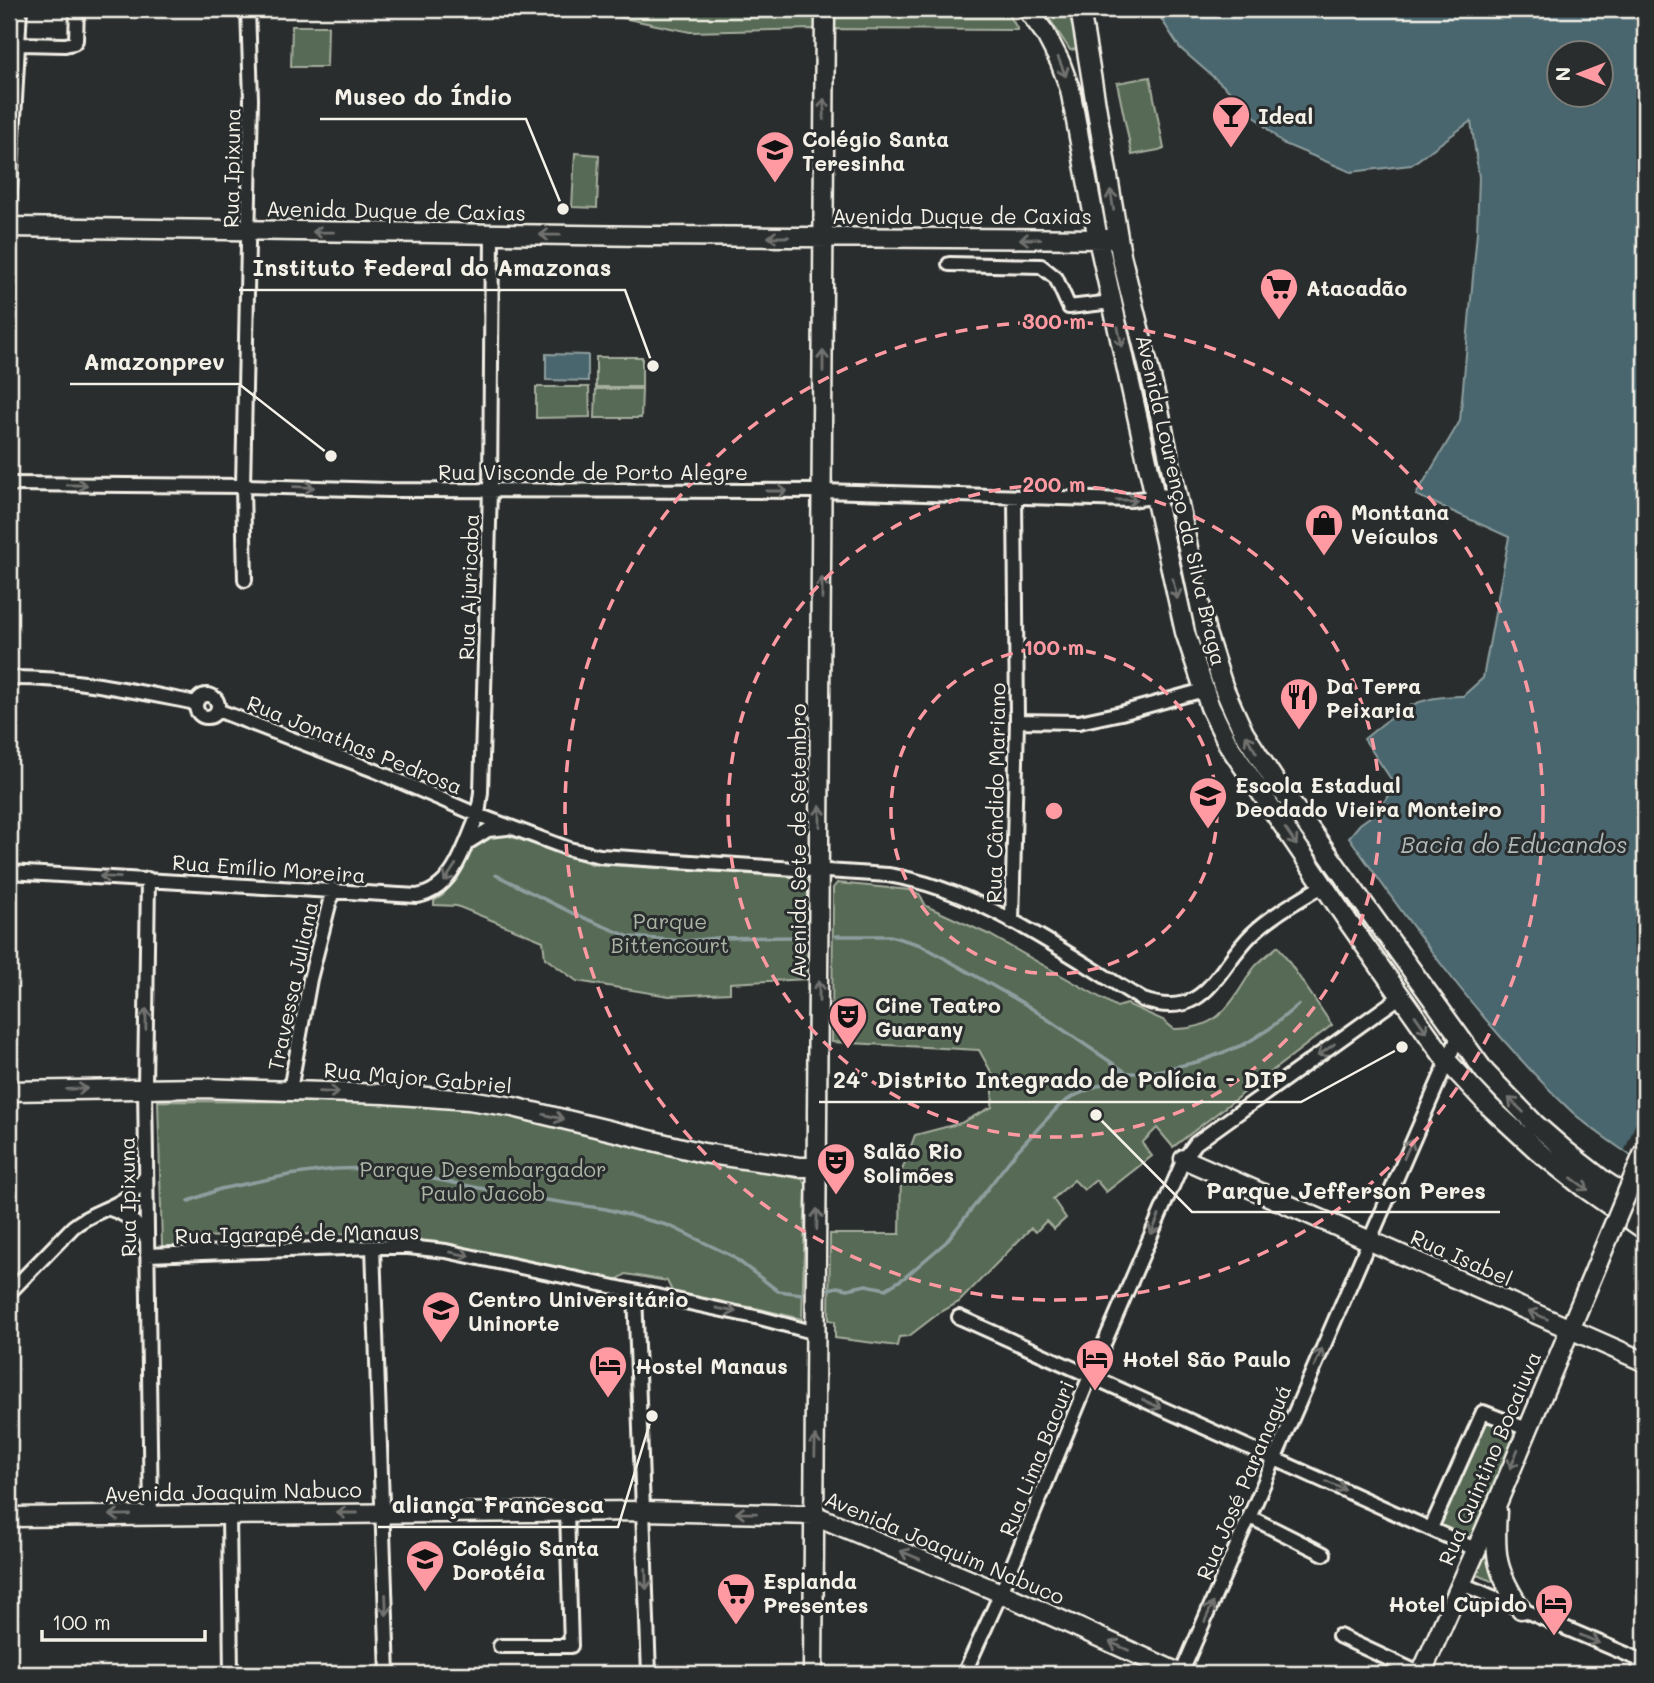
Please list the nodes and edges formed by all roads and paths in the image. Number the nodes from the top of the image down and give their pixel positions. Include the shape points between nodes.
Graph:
1 (20, 9) edge
2 (77, 9) edge
3 (248, 9) edge
4 (825, 9) edge
5 (1027, 9) edge
6 (1080, 9) edge
7 (19, 44) junction
8 (9, 209) edge
9 (9, 227) edge
10 (249, 230) junction
11 (492, 234) junction
12 (823, 237) junction
13 (1118, 238) junction
14 (1098, 239) junction
15 (949, 264) dead end
16 (1112, 302) junction
17 (9, 484) edge
18 (243, 486) junction
19 (489, 490) junction
20 (822, 491) junction
21 (1177, 494) junction
22 (1015, 497) junction
23 (1156, 498) junction
24 (245, 580) dead end
25 (1202, 614) junction
26 (1182, 619) junction
27 (9, 678) edge
28 (1204, 690) junction
29 (1017, 722) junction
30 (479, 815) junction
31 (515, 829) junction
32 (465, 844) junction
33 (820, 871) junction
34 (9, 872) edge
35 (148, 879) junction
36 (1324, 886) junction
37 (333, 890) junction
38 (1367, 909) junction
39 (1012, 922) junction
40 (1349, 923) junction
41 (1401, 996) junction
42 (1458, 1037) junction
43 (1446, 1060) junction
44 (145, 1087) junction
45 (290, 1090) junction
46 (9, 1091) edge
47 (1645, 1150) edge
48 (1184, 1159) junction
49 (817, 1167) junction
50 (146, 1176) junction
51 (1645, 1208) edge
52 (110, 1209) junction
53 (1645, 1230) edge
54 (146, 1238) junction
55 (1370, 1241) junction
56 (373, 1247) junction
57 (147, 1255) junction
58 (635, 1292) junction
59 (9, 1293) edge
60 (959, 1317) dead end
61 (1570, 1329) junction
62 (816, 1334) junction
63 (1645, 1362) edge
64 (1090, 1376) junction
65 (1527, 1429) junction
66 (1273, 1459) junction
67 (1498, 1501) junction
68 (567, 1511) junction
69 (643, 1511) junction
70 (383, 1513) junction
71 (151, 1514) junction
72 (229, 1514) junction
73 (814, 1514) junction
74 (9, 1517) edge
75 (1250, 1517) junction
76 (1431, 1528) junction
77 (1475, 1549) junction
78 (1324, 1554) dead end
79 (1460, 1583) junction
80 (1001, 1593) junction
81 (1521, 1609) junction
82 (1339, 1636) dead end
83 (500, 1646) dead end
84 (1645, 1663) edge
85 (231, 1674) edge
86 (388, 1674) edge
87 (649, 1674) edge
88 (813, 1674) edge
89 (964, 1674) edge
90 (1181, 1674) edge
91 (1421, 1674) edge
92 (1640, 1674) edge

1 - 7 street
2 - 7 street via 74,43
3 - 10 street, Rua Ipixuna
12 -> 4 street, Avenida Sete de Setembro
5 -> 14 street, Avenida Lourenço da Silva Braga via 1045,33 1070,89
13 -> 6 street, Avenida Lourenço da Silva Braga
7 - 8 street
9 - 10 street, Avenida Duque de Caxias
11 -> 10 street, Avenida Duque de Caxias
10 - 18 street, Rua Ipixuna
12 -> 11 street, Avenida Duque de Caxias
11 - 19 street, Rua Ajuricaba
14 -> 12 street, Avenida Duque de Caxias
20 -> 12 street, Avenida Sete de Setembro
13 - 14 street, Avenida Duque de Caxias
13 - 21 street, Avenida Lourenço da Silva Braga
14 - 16 street, Avenida Lourenço da Silva Braga
15 - 16 street via 1041,266 1056,278 1069,307
16 -> 23 street, Avenida Lourenço da Silva Braga
17 -> 18 street, Rua Visconde de Porto Alegre
18 -> 19 street, Rua Visconde de Porto Alegre
18 - 24 street, Rua Ipixuna
19 -> 20 street, Rua Visconde de Porto Alegre
19 - 30 street, Rua Ajuricaba
20 - 22 street, Rua Visconde de Porto Alegre
33 -> 20 street, Avenida Sete de Setembro
21 - 23 street, Rua Visconde de Porto Alegre
21 - 25 street, Avenida Lourenço da Silva Braga
22 -> 23 street, Rua Visconde de Porto Alegre
22 - 29 street, Rua Cândido Mariano
23 -> 26 street, Avenida Lourenço da Silva Braga
25 - 26 street
38 -> 25 street, Avenida Lourenço da Silva Braga via 1244,733 1223,686
26 - 28 street, Avenida Lourenço da Silva Braga
27 - 30 street, Rua Jonathas Pedrosa via 88,683 196,703 198,713 205,717 217,710
28 - 29 street via 1079,722
28 -> 36 street, Avenida Lourenço da Silva Braga via 1228,744
29 - 39 street, Rua Cândido Mariano
30 - 31 street, Rua Jonathas Pedrosa
30 - 32 street, Rua Emílio Moreira
31 - 32 street, Rua Jonathas Pedrosa via 488,830
31 - 33 street, Rua Jonathas Pedrosa via 600,856
32 -> 37 street, Rua Emílio Moreira via 450,876 429,894 405,897
33 - 39 street, Rua Jonathas Pedrosa via 924,882
49 -> 33 street, Avenida Sete de Setembro
35 -> 34 street, Rua Emílio Moreira
35 - 37 street, Rua Emílio Moreira
44 -> 35 street, Rua Ipixuna
36 - 39 street, Rua Jonathas Pedrosa via 1255,932 1199,998 1172,1006 1143,1000
36 - 40 street, Avenida Lourenço da Silva Braga
37 - 45 street, Travessa Juliana via 310,979
38 - 40 street
38 - 42 street, Avenida Lourenço da Silva Braga
40 - 41 street, Avenida Lourenço da Silva Braga
41 -> 43 street, Avenida Lourenço da Silva Braga
41 -> 48 street, Rua Lima Bacuri via 1196,1143
42 - 43 street, Rua José Paranaguá
51 -> 42 street, Avenida Lourenço da Silva Braga via 1535,1124
43 -> 53 street, Avenida Lourenço da Silva Braga via 1539,1152
55 -> 43 street, Rua José Paranaguá
44 - 45 street, Rua Major Gabriel
46 -> 44 street, Rua Major Gabriel
44 - 50 street, Rua Ipixuna
45 -> 49 street, Rua Major Gabriel via 492,1102 703,1153
47 - 61 street, Rua Quintino Bocaiuva, bridge
48 - 55 street, Rua Isabel
48 -> 64 street, Rua Lima Bacuri
62 -> 49 street, Avenida Sete de Setembro
50 - 52 street via 130,1196
50 - 54 street, Rua Ipixuna
52 - 54 street via 125,1214
52 - 59 street via 72,1227
54 - 57 street, Rua Ipixuna
61 -> 55 street, Rua Isabel
66 -> 55 street, Rua José Paranaguá
56 - 57 street, Rua Igarapé de Manaus
56 -> 58 street, Rua Igarapé de Manaus via 446,1251
56 - 70 street
57 - 71 street, Rua Ipixuna
58 -> 62 street, Rua Igarapé de Manaus
58 - 69 street
60 - 64 street
61 - 63 street, Rua Isabel
61 - 65 street, Rua Quintino Bocaiuva
73 -> 62 street, Avenida Sete de Setembro
64 -> 66 street
64 - 80 street, Rua Lima Bacuri
65 -> 67 street, Rua Quintino Bocaiuva
65 - 76 street via 1483,1412
66 - 75 street, Rua José Paranaguá
66 -> 76 street
67 - 77 street, Rua Quintino Bocaiuva
67 - 81 street via 1497,1565
68 - 69 street, Avenida Joaquim Nabuco
68 - 70 street, Avenida Joaquim Nabuco
68 - 83 street via 571,1646
73 -> 69 street, Avenida Joaquim Nabuco
69 -> 87 street
70 -> 72 street, Avenida Joaquim Nabuco
70 -> 86 street
71 - 72 street, Avenida Joaquim Nabuco
71 -> 74 street, Avenida Joaquim Nabuco
72 - 85 street
80 -> 73 street, Avenida Joaquim Nabuco
73 - 88 street, Avenida Sete de Setembro
75 - 78 street
90 -> 75 street, Rua José Paranaguá
76 - 77 street
77 - 79 street, Rua Quintino Bocaiuva
79 - 81 street
79 - 91 street, Rua Quintino Bocaiuva
80 - 89 street, Rua Lima Bacuri
90 -> 80 street, Avenida Joaquim Nabuco
81 -> 84 street
82 - 91 street
84 - 92 street

